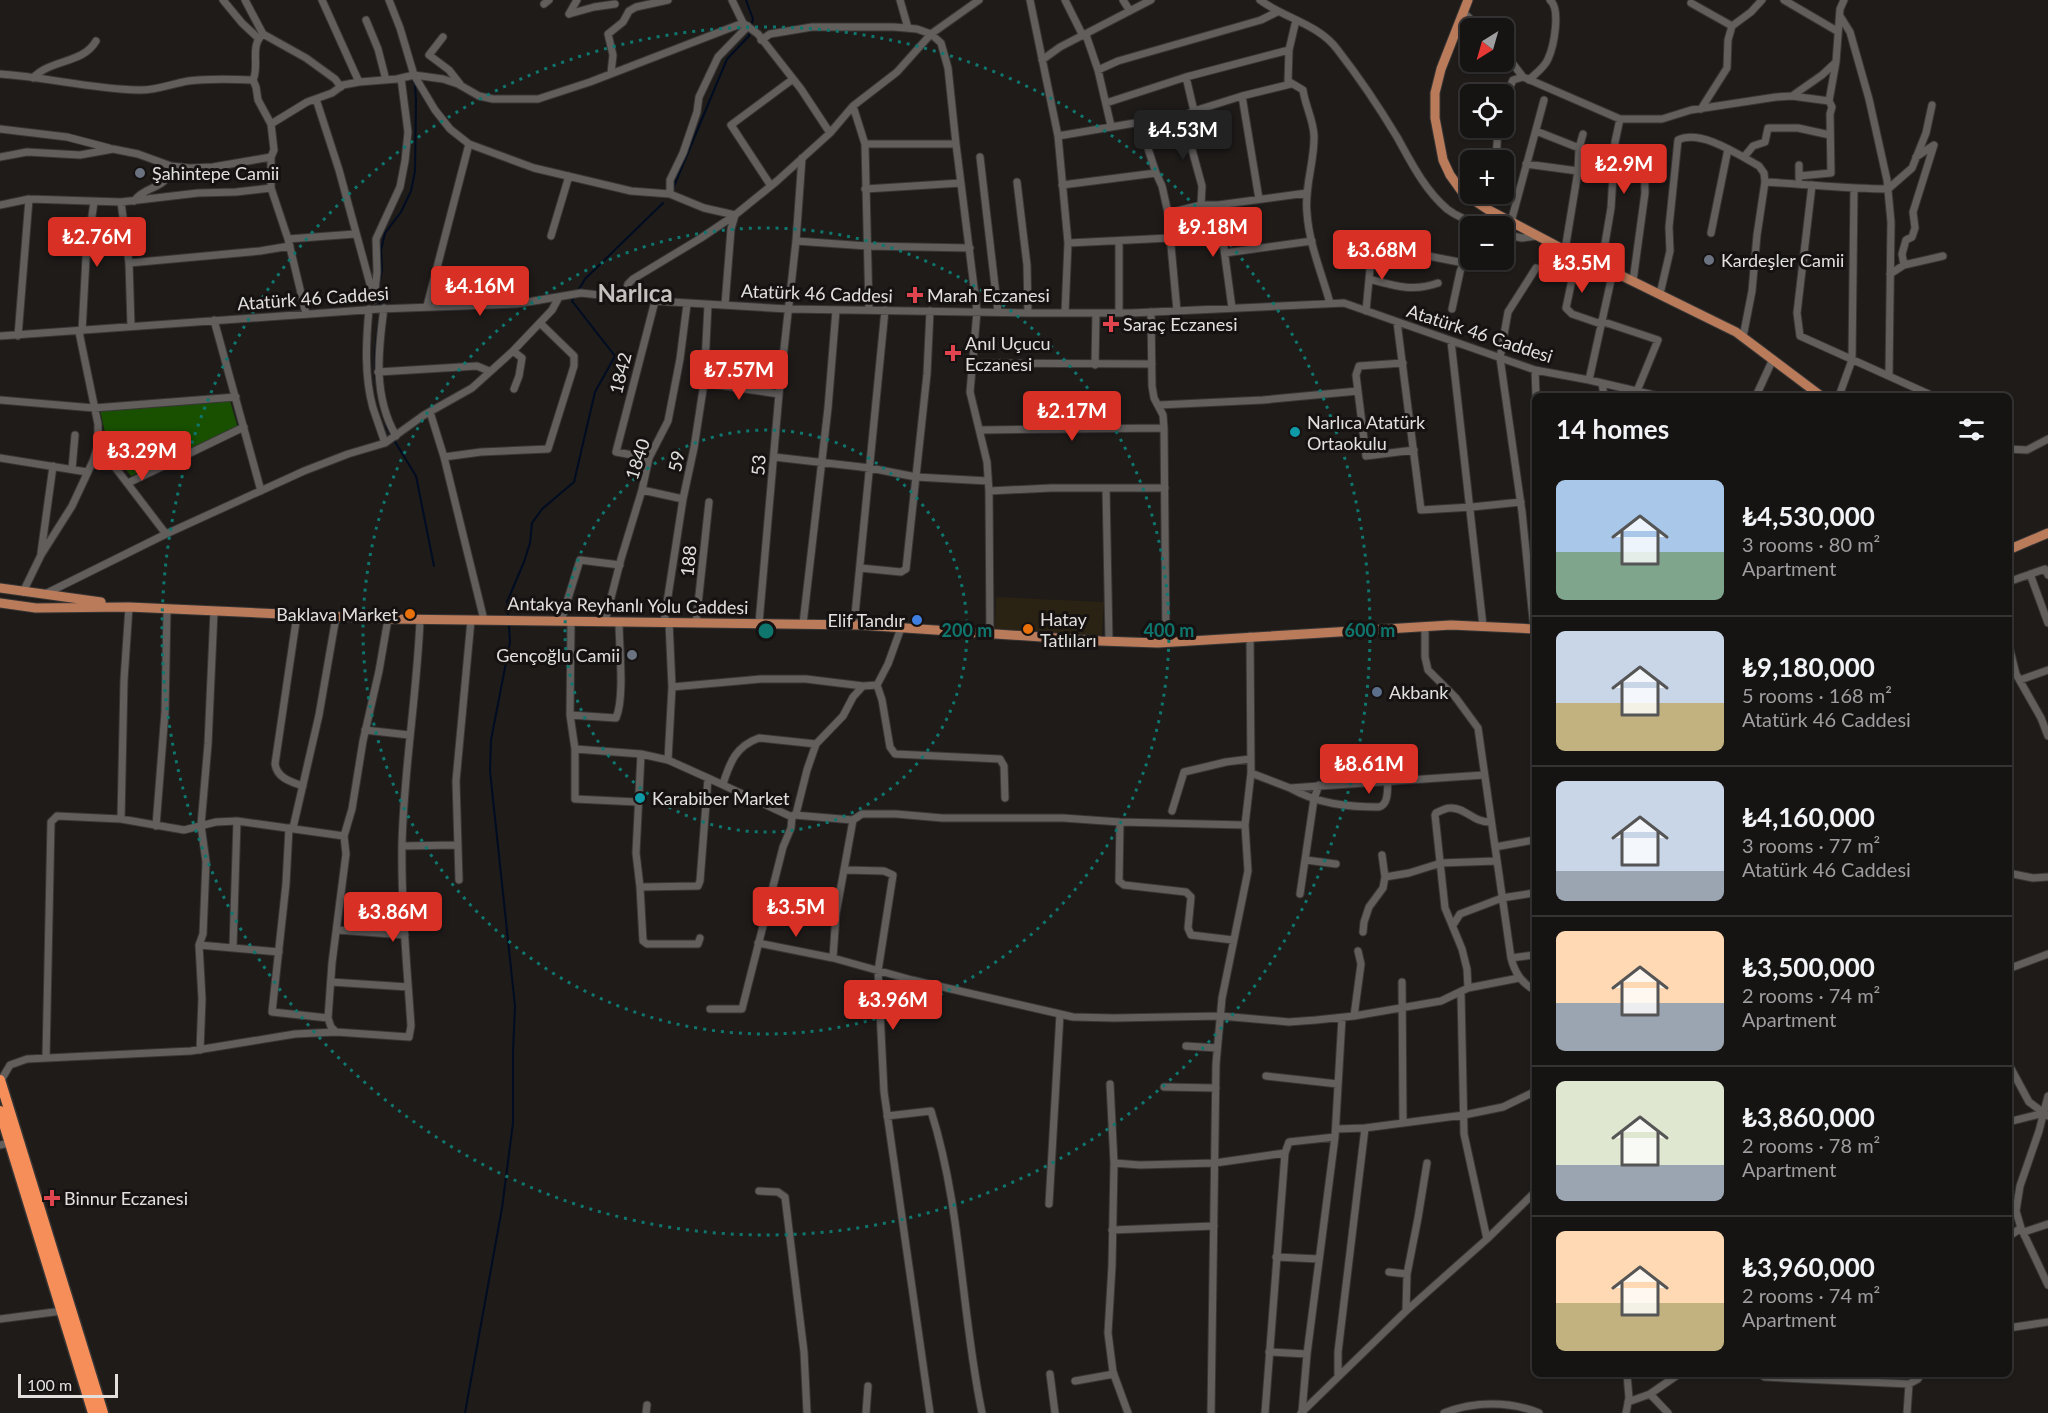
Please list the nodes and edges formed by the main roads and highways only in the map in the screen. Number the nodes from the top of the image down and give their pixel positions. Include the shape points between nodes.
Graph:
1 (1468, 0) edge
2 (1817, 393) edge
3 (2048, 533) edge
4 (2012, 548) edge
5 (0, 588) edge
6 (0, 603) edge
7 (151, 608) junction
8 (1532, 629) edge
9 (0, 1081) edge
10 (0, 1111) edge
11 (5, 1144) edge
12 (93, 1413) edge
13 (103, 1413) edge

1 - 2 main road via 1435,93 1443,160 1463,193 1564,250 1743,337
3 - 4 main road
5 - 7 main road
6 - 7 main road via 36,608
7 - 8 main road, Antakya Reyhanlı Yolu Caddesi via 420,620 854,625 1166,642 1451,625
9 - 13 highway
10 - 11 highway
11 - 12 highway

